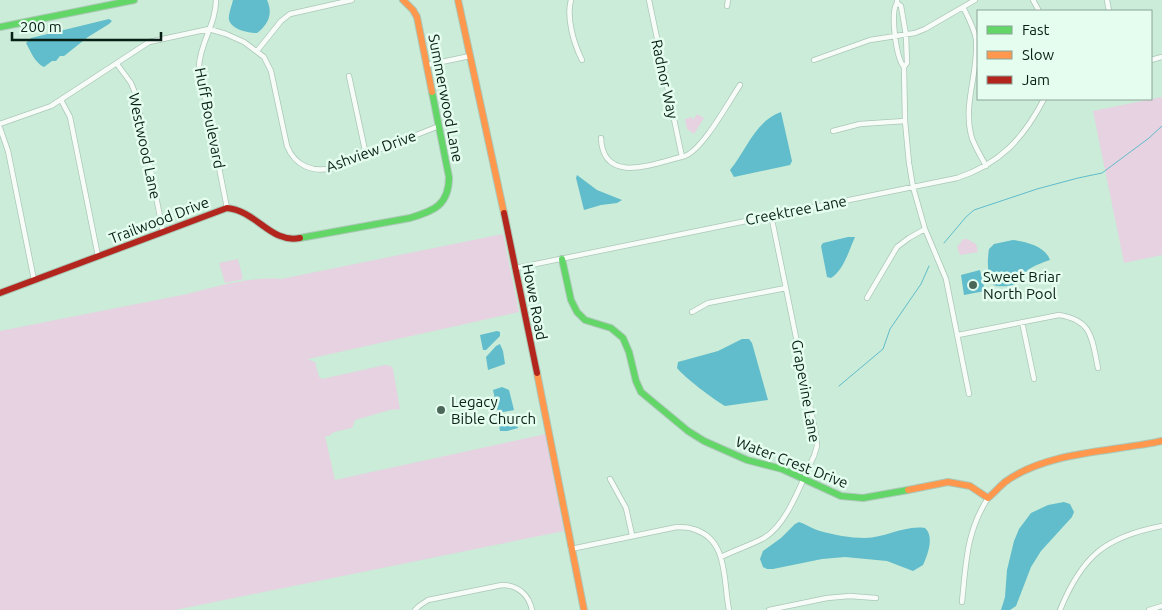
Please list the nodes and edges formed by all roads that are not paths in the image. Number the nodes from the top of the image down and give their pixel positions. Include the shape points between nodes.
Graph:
1 (134, 0) edge
2 (216, 0) edge
3 (352, 0) edge
4 (403, 0) edge
5 (458, 0) edge
6 (571, 0) edge
7 (649, 0) edge
8 (975, 0) edge
9 (897, 2) edge
10 (963, 7) junction
11 (0, 28) edge
12 (210, 29) junction
13 (906, 35) junction
14 (895, 36) junction
15 (257, 51) junction
16 (470, 56) junction
17 (582, 60) dead end
18 (814, 60) dead end
19 (118, 64) junction
20 (426, 65) junction
21 (904, 67) junction
22 (349, 76) dead end
23 (740, 85) dead end
24 (61, 100) junction
25 (1043, 100) edge
26 (905, 121) junction
27 (0, 124) edge
28 (439, 126) junction
29 (0, 128) edge
30 (833, 131) dead end
31 (601, 138) dead end
32 (366, 155) junction
33 (682, 157) junction
34 (986, 166) junction
35 (913, 187) junction
36 (440, 205) joint
37 (227, 208) junction
38 (771, 215) junction
39 (925, 229) junction
40 (163, 232) junction
41 (98, 256) junction
42 (562, 259) junction
43 (516, 268) junction
44 (34, 280) junction
45 (786, 288) junction
46 (0, 293) edge
47 (867, 298) dead end
48 (692, 312) dead end
49 (1022, 322) junction
50 (958, 335) junction
51 (1098, 368) dead end
52 (1034, 378) dead end
53 (969, 394) dead end
54 (1162, 441) edge
55 (803, 478) junction
56 (610, 479) dead end
57 (988, 498) junction
58 (1162, 526) edge
59 (632, 535) junction
60 (572, 549) junction
61 (721, 557) junction
62 (876, 598) dead end
63 (962, 602) dead end
64 (1162, 606) edge
65 (415, 610) edge
66 (532, 610) edge
67 (584, 610) edge
68 (729, 610) edge
69 (769, 610) edge
70 (1060, 610) edge
71 (1149, 610) edge

1 - 11 street
2 - 12 street, Huff Boulevard
3 - 15 street via 290,14
4 - 20 street, Summerwood Lane via 417,17
5 - 16 street, Howe Road
6 - 17 street via 570,18
7 - 33 street, Radnor Way
8 - 10 street
9 - 13 street via 901,6
9 - 14 street via 894,7
10 - 13 street via 925,29
10 - 34 street via 974,30 976,47 970,126 974,144
12 - 15 street, Ashview Drive via 244,42
12 - 19 street via 154,40
12 - 37 street, Huff Boulevard via 199,66
13 - 14 street
13 - 21 street via 907,63
14 - 18 street via 870,40
14 - 21 street via 900,63
15 - 32 street, Ashview Drive via 272,71 287,146 296,161 311,169 322,170
16 - 20 street
16 - 43 street, Howe Road
19 - 24 street
19 - 40 street, Westwood Lane via 136,95
20 - 28 street, Summerwood Lane
21 - 26 street
22 - 32 street
23 - 33 street via 701,144
24 - 27 street
24 - 41 street via 70,117
25 - 34 street, Creektree Lane via 1015,143
26 - 30 street via 860,124
26 - 35 street
28 - 32 street, Ashview Drive
28 - 36 street, Summerwood Lane via 449,178 447,193
29 - 44 street via 8,151
31 - 33 street via 604,156 620,167 632,168
34 - 35 street, Creektree Lane via 957,178
35 - 38 street, Creektree Lane
35 - 39 street
36 - 37 street, Trailwood Drive via 410,218 290,240 274,234 244,211
37 - 40 street, Trailwood Drive
38 - 42 street, Creektree Lane
38 - 45 street, Grapevine Lane
39 - 47 street via 897,247
39 - 50 street via 946,279
40 - 41 street, Trailwood Drive
41 - 44 street, Trailwood Drive
42 - 43 street, Creektree Lane
42 - 55 street, Water Crest Drive via 571,300 577,312 586,320 611,328 623,338 636,381 646,398 704,441 747,460
43 - 60 street, Howe Road
44 - 46 street, Trailwood Drive
45 - 48 street via 708,303
45 - 55 street, Grapevine Lane via 817,446
49 - 50 street
49 - 51 street via 1059,315 1081,323 1091,333
49 - 52 street
50 - 53 street
54 - 57 street via 1032,466 1010,477
55 - 57 street, Water Crest Drive via 835,495 852,498 948,482 970,486
55 - 61 street, Grapevine Lane via 776,528 765,537
56 - 59 street via 626,508
57 - 63 street via 969,539
58 - 70 street via 1124,535 1096,553 1080,569
59 - 60 street
59 - 61 street via 677,527 693,529 710,540
60 - 67 street, Howe Road
61 - 68 street
62 - 69 street via 827,598
64 - 71 street
65 - 66 street via 428,600 510,585 522,592

